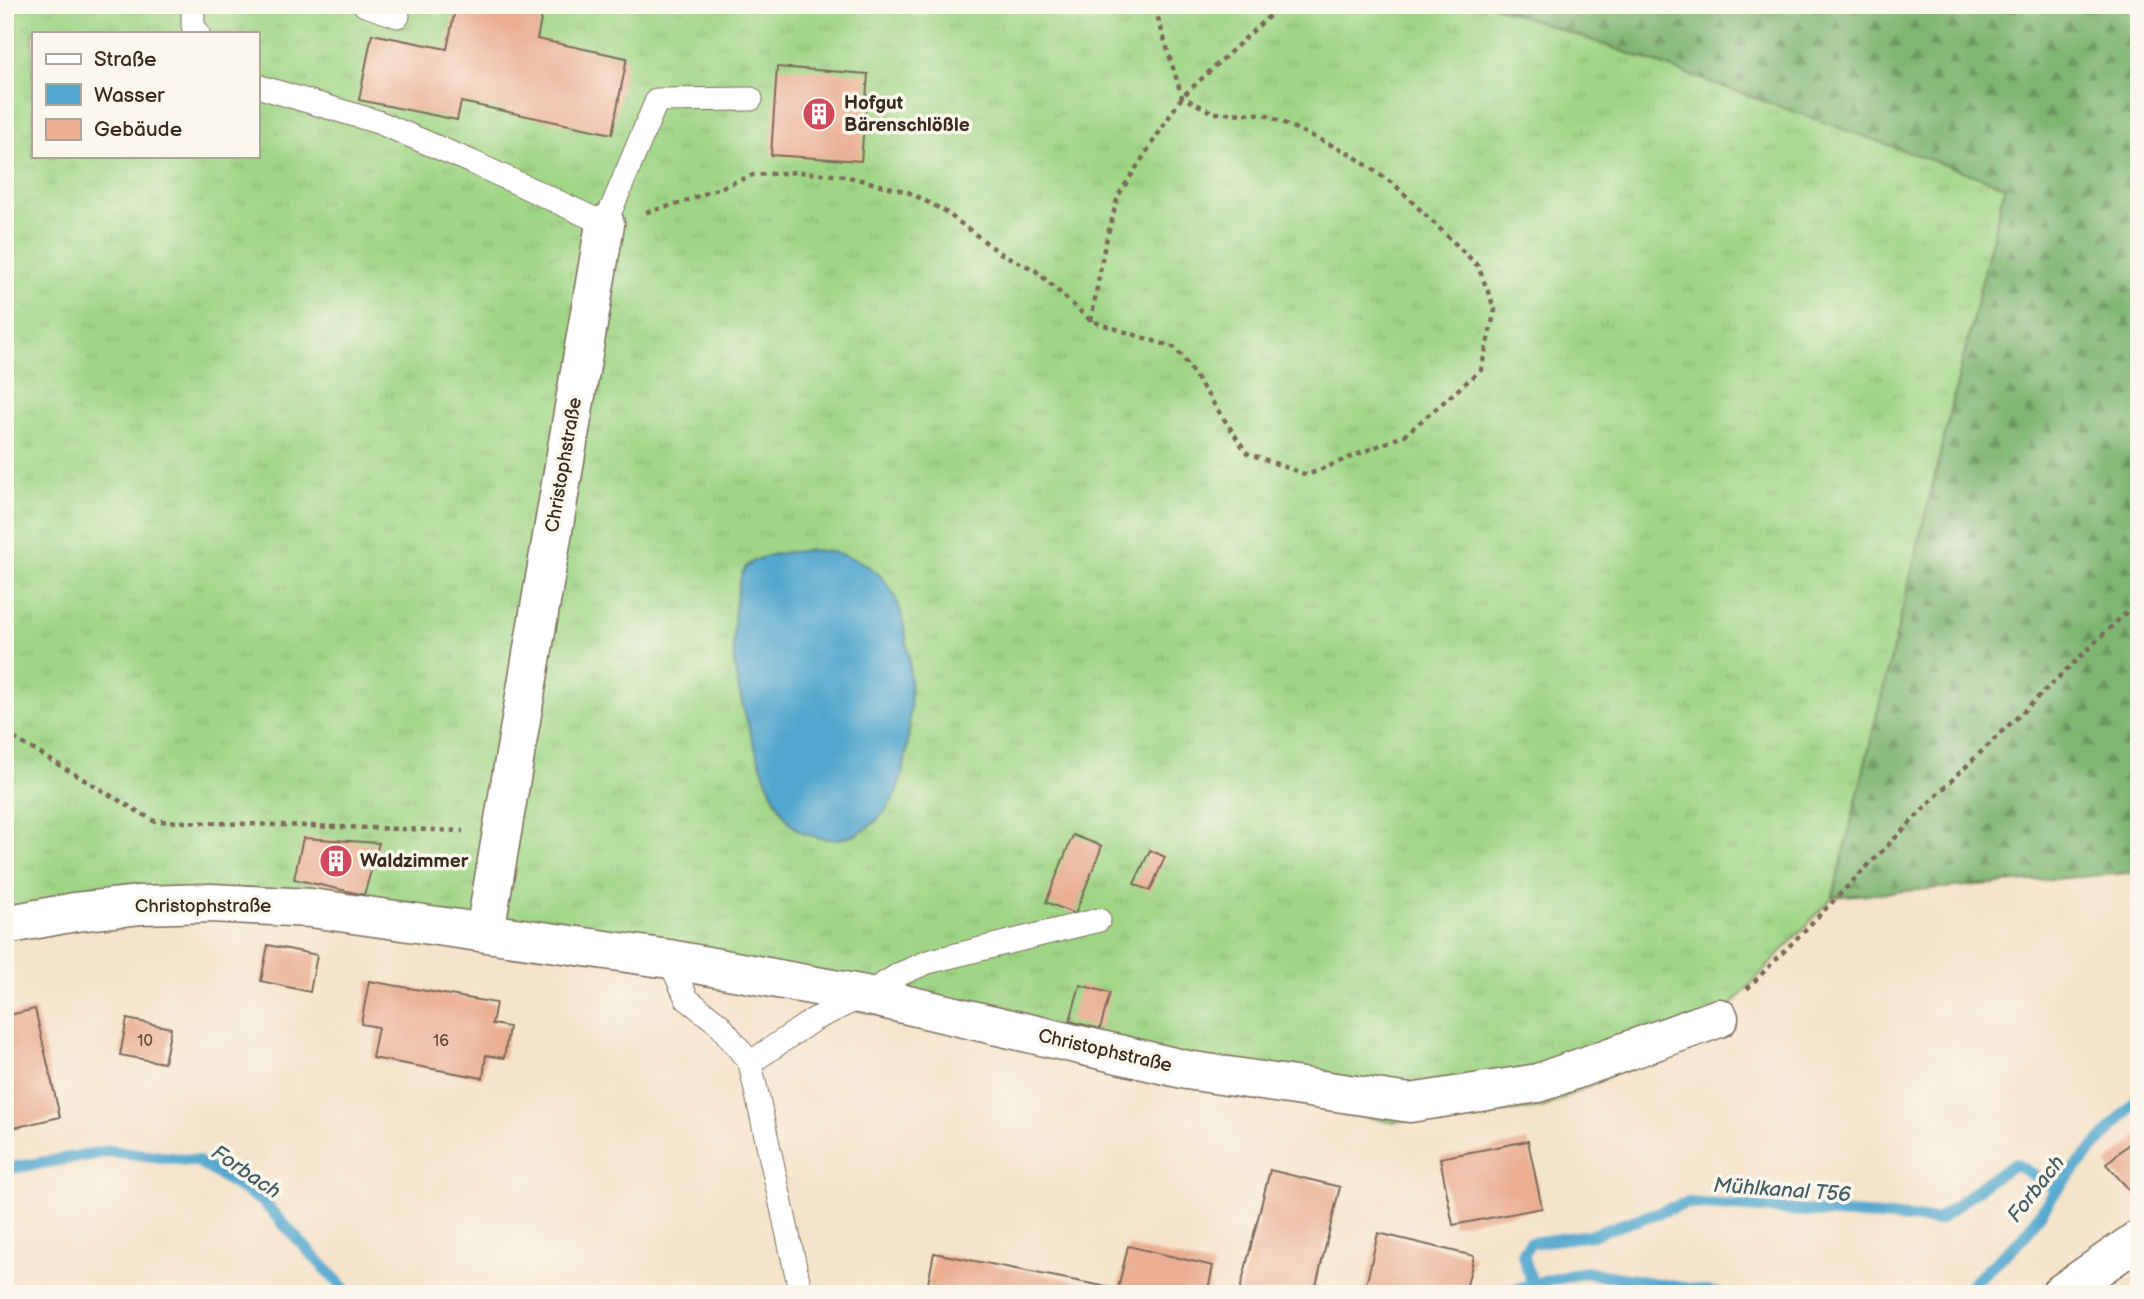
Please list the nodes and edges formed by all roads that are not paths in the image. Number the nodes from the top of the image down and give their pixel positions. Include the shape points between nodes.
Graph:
1 (193, 5) edge
2 (365, 5) edge
3 (398, 16) dead end
4 (197, 32) edge
5 (259, 87) edge
6 (751, 99) dead end
7 (605, 224) junction
8 (1099, 920) dead end
9 (5, 925) edge
10 (485, 932) junction
11 (669, 959) junction
12 (865, 995) junction
13 (1719, 1018) road end
14 (750, 1063) junction
15 (2139, 1239) edge
16 (801, 1294) edge
17 (2060, 1294) edge

1 - 4 lane
2 - 3 lane
5 - 7 lane via 378,122
6 - 7 lane, Christophstraße via 657,100
7 - 10 street, Christophstraße
8 - 12 lane via 928,962
9 - 10 street, Christophstraße via 140,905 211,903 311,908
10 - 11 street, Christophstraße
11 - 12 street, Christophstraße
11 - 14 lane via 687,999 719,1024
12 - 13 street, Christophstraße via 1186,1070 1410,1103 1538,1083
12 - 14 lane via 813,1020
14 - 16 lane
15 - 17 street

